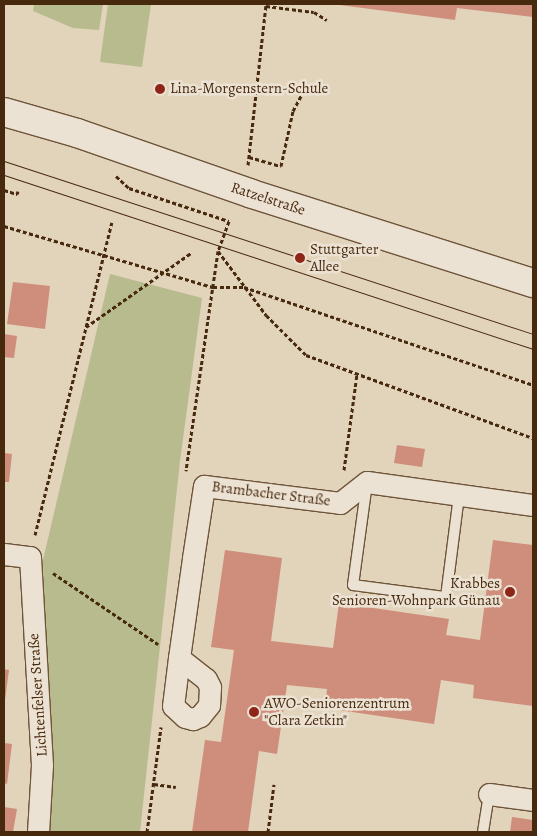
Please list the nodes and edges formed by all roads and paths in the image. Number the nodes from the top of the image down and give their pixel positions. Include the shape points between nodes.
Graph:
1 (266, 5) edge
2 (327, 20) dead end
3 (304, 90) dead end
4 (4, 112) edge
5 (249, 157) junction
6 (248, 166) dead end
7 (115, 175) dead end
8 (4, 190) edge
9 (18, 191) dead end
10 (112, 222) dead end
11 (4, 226) edge
12 (218, 251) junction
13 (191, 253) dead end
14 (103, 256) junction
15 (163, 274) junction
16 (533, 283) edge
17 (213, 287) junction
18 (244, 287) junction
19 (86, 328) junction
20 (357, 374) junction
21 (533, 385) edge
22 (533, 438) edge
23 (367, 482) junction
24 (460, 495) junction
25 (340, 503) junction
26 (533, 505) edge
27 (4, 554) edge
28 (30, 557) junction
29 (179, 658) joint
30 (154, 784) dead end
31 (274, 784) dead end
32 (176, 787) dead end
33 (489, 794) joint
34 (533, 800) edge
35 (38, 832) edge
36 (268, 832) edge
37 (483, 832) edge

1 - 2 path via 314,12
1 - 5 path
3 - 5 path via 293,111 281,166
4 - 16 main road, Ratzelstraße
5 - 6 path
7 - 12 path via 130,188 229,221
8 - 9 path via 17,194
10 - 14 path
11 - 14 path
12 - 17 path
12 - 18 path
13 - 15 path
14 - 15 path
14 - 19 path
15 - 17 path
15 - 19 path
17 - 18 path
18 - 20 path via 266,315 306,355
18 - 21 path
19 - 28 path
20 - 22 path
20 - 25 path
23 - 24 street
23 - 24 lane via 353,585 446,597
23 - 25 street, Brambacher Straße
24 - 26 street
25 - 29 street, Brambacher Straße via 204,486
27 - 28 street
28 - 29 path
28 - 35 street, Lichtenfelser Straße via 42,765
30 - 32 path
31 - 36 path
33 - 34 street
33 - 37 lane

